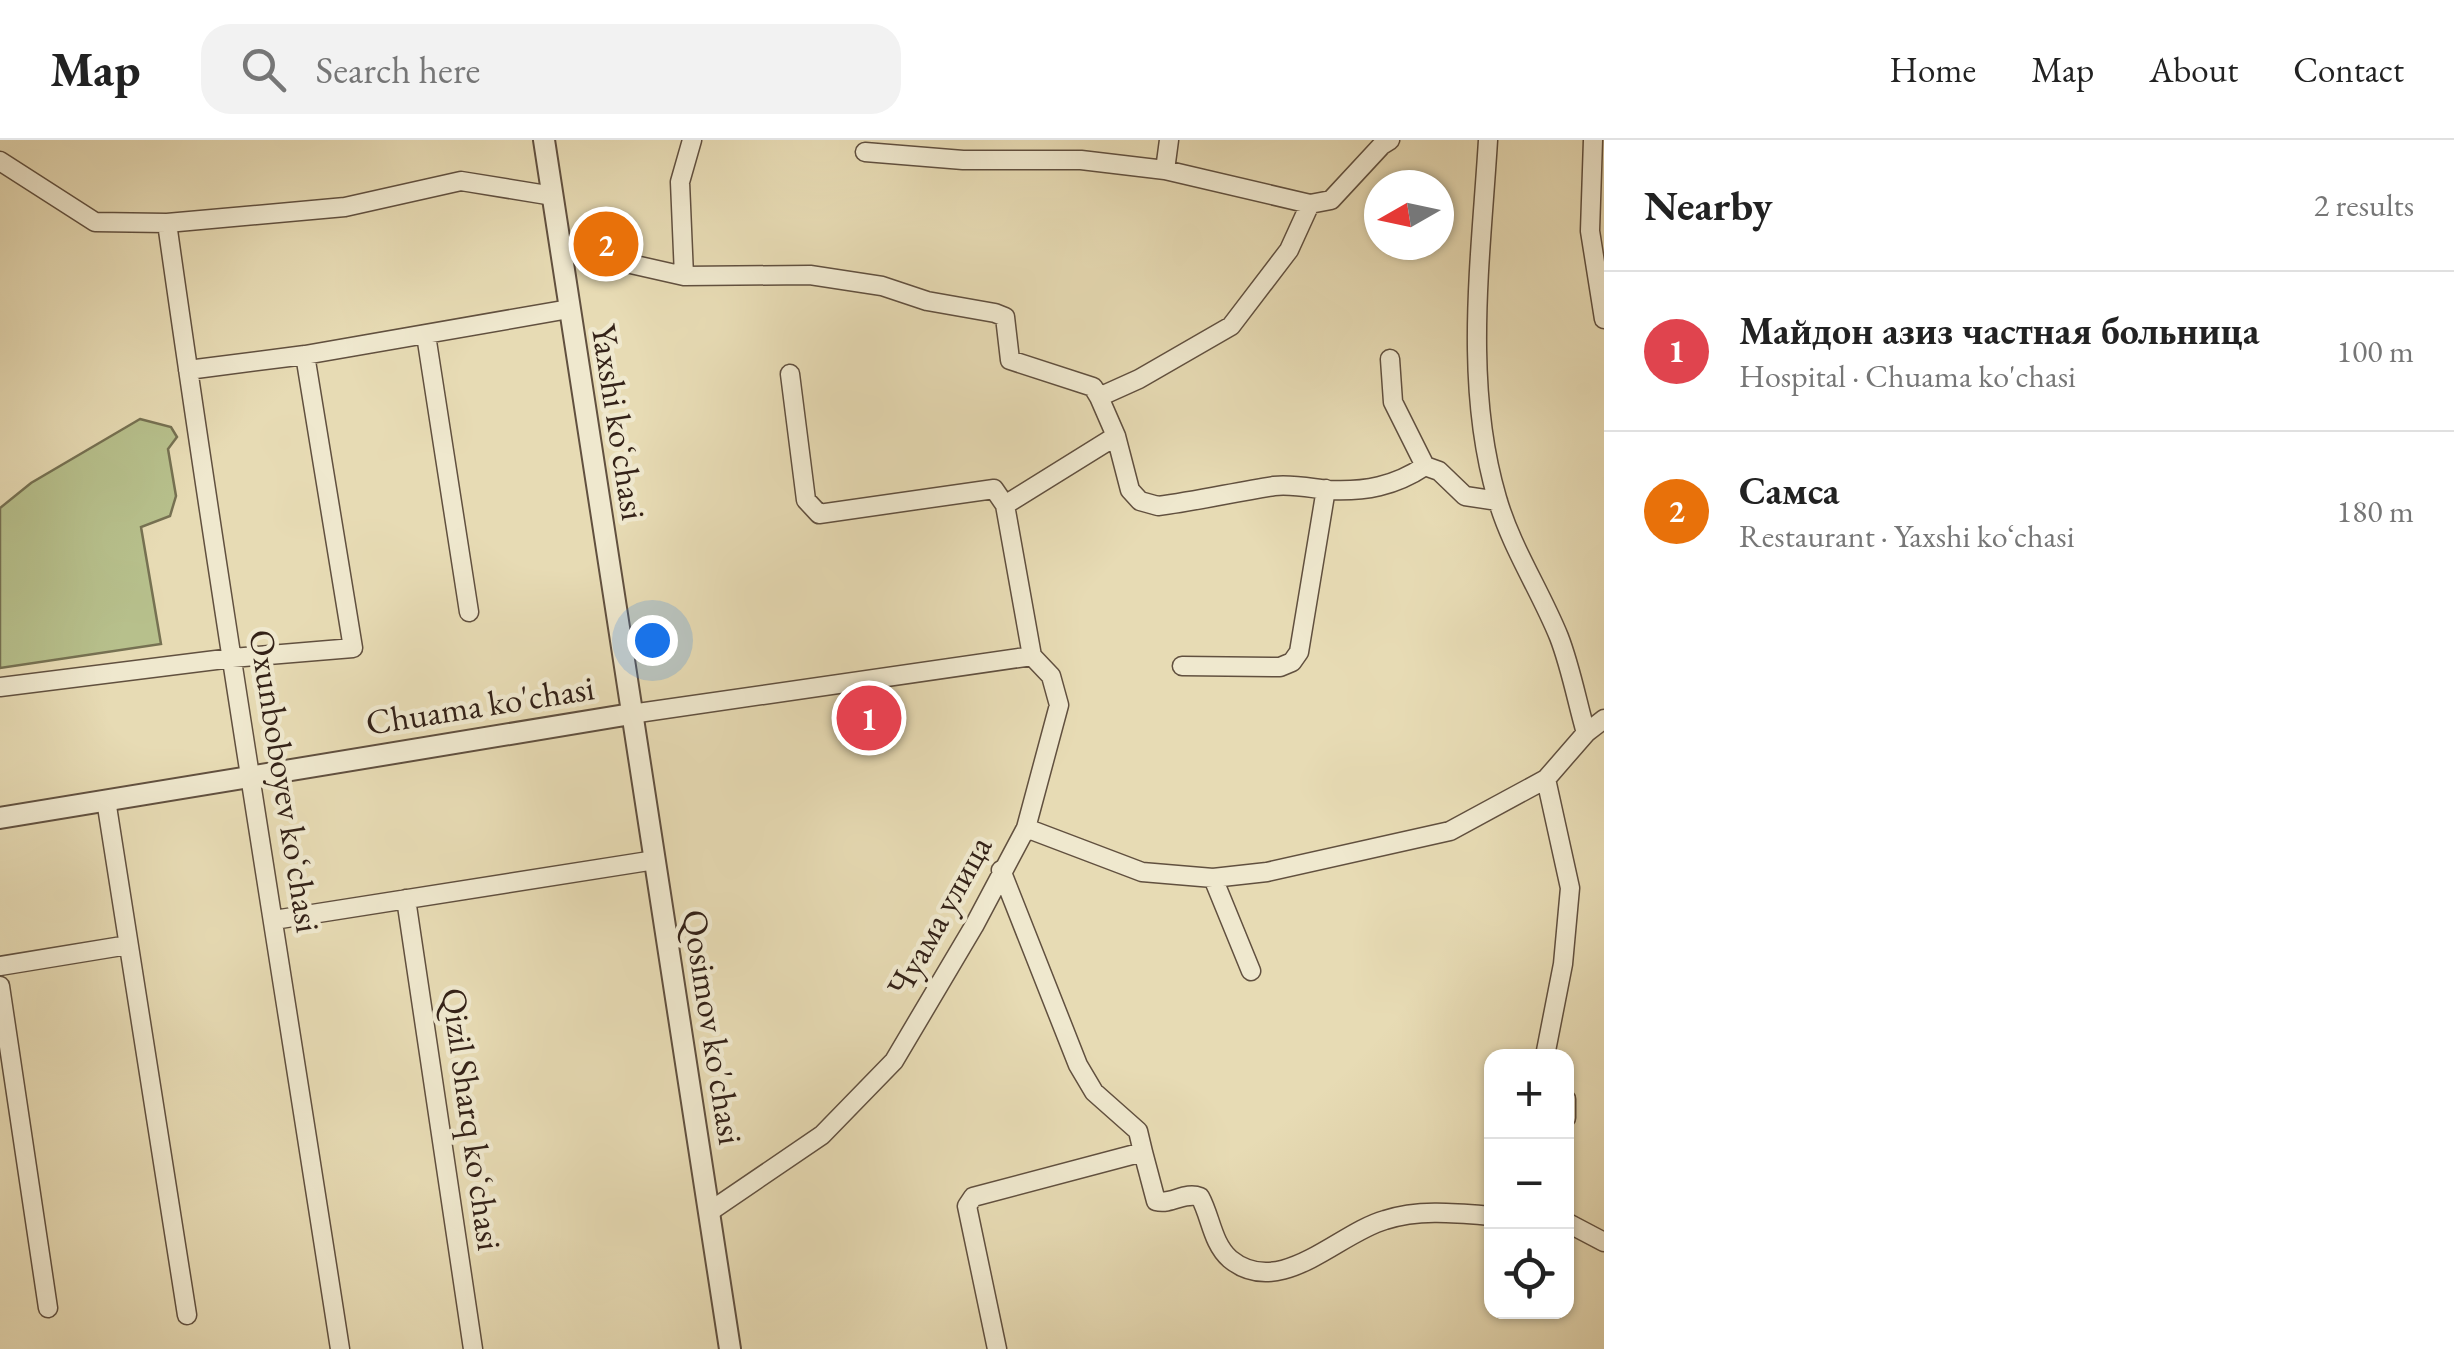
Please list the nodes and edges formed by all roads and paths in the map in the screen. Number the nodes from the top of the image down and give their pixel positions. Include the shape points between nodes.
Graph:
1 (544, 140) edge
2 (692, 140) edge
3 (1169, 140) edge
4 (1390, 140) edge
5 (1488, 140) edge
6 (1593, 140) edge
7 (865, 152) dead end
8 (0, 161) edge
9 (1165, 170) junction
10 (552, 196) junction
11 (1310, 204) junction
12 (167, 223) junction
13 (560, 248) junction
14 (684, 276) junction
15 (569, 309) junction
16 (1604, 320) edge
17 (426, 335) junction
18 (305, 355) junction
19 (1390, 359) dead end
20 (188, 370) junction
21 (790, 374) dead end
22 (1100, 397) junction
23 (1116, 436) junction
24 (1425, 466) junction
25 (1326, 490) junction
26 (1498, 500) junction
27 (1005, 505) junction
28 (469, 612) dead end
29 (1032, 656) junction
30 (232, 658) junction
31 (1182, 666) dead end
32 (0, 687) edge
33 (631, 714) junction
34 (1604, 719) edge
35 (1586, 733) junction
36 (248, 776) junction
37 (1546, 779) junction
38 (106, 800) junction
39 (0, 818) edge
40 (1026, 828) junction
41 (655, 860) junction
42 (1002, 870) junction
43 (1213, 878) junction
44 (406, 899) junction
45 (274, 920) junction
46 (128, 945) junction
47 (0, 966) edge
48 (1251, 971) dead end
49 (0, 986) edge
50 (1546, 1049) edge
51 (1143, 1152) junction
52 (709, 1212) junction
53 (1484, 1216) edge
54 (1574, 1226) edge
55 (1604, 1242) edge
56 (48, 1308) dead end
57 (187, 1315) dead end
58 (340, 1349) edge
59 (473, 1349) edge
60 (730, 1349) edge
61 (997, 1349) edge

1 - 10 street, Yaxshi koʻchasi
2 - 14 street via 680,182
3 - 9 street
4 - 11 street via 1331,200
5 - 26 street via 1479,396
6 - 16 street via 1590,231
7 - 9 street
8 - 12 street via 95,222
9 - 11 street
10 - 12 street via 460,181 345,207
10 - 13 street, Yaxshi koʻchasi
11 - 22 street via 1290,250 1232,326
12 - 20 street, Oxunboboyev koʻchasi
13 - 14 street
13 - 15 street, Yaxshi koʻchasi
14 - 22 street via 810,275 995,314 1005,317 1010,360 1092,386
15 - 17 street
15 - 33 street, Yaxshi koʻchasi
17 - 18 street
17 - 28 street
18 - 20 street
18 - 30 street via 354,648
19 - 24 street via 1393,402
20 - 30 street, Oxunboboyev koʻchasi
21 - 27 street via 806,500 818,514 994,489
22 - 23 street
23 - 25 street via 1130,490 1158,506 1273,486
23 - 27 street
24 - 25 street via 1382,487
24 - 26 street via 1465,496
25 - 31 street via 1292,662 1280,668
26 - 35 street via 1560,638
27 - 29 street
29 - 33 street, Chuama ko'chasi
29 - 40 street via 1051,676 1059,705
30 - 32 street
30 - 36 street, Oxunboboyev koʻchasi
33 - 36 street, Chuama ko'chasi
33 - 41 street, Qosimov ko'chasi
34 - 35 street, Чуама улица
35 - 37 street, Чуама улица
36 - 38 street, Chuama ko'chasi
36 - 45 street, Oxunboboyev koʻchasi
37 - 43 street, Чуама улица via 1450,831
37 - 50 street via 1570,888
38 - 39 street, Chuama ko'chasi
38 - 46 street
40 - 42 street, Чуама улица
40 - 43 street, Чуама улица via 1142,872
41 - 44 street
41 - 52 street, Qosimov ko'chasi
42 - 51 street via 1078,1065 1094,1092 1138,1131
42 - 52 street, Чуама улица via 894,1062 822,1135
43 - 48 street
44 - 45 street
44 - 59 street, Qizil Sharq koʻchasi
45 - 58 street, Oxunboboyev koʻchasi
46 - 47 street
46 - 57 street
49 - 56 street
51 - 53 street via 1156,1201 1200,1197 1231,1260 1268,1273 1380,1221 1415,1212
51 - 61 street via 972,1197 967,1206
52 - 60 street, Qosimov ko'chasi
54 - 55 street

